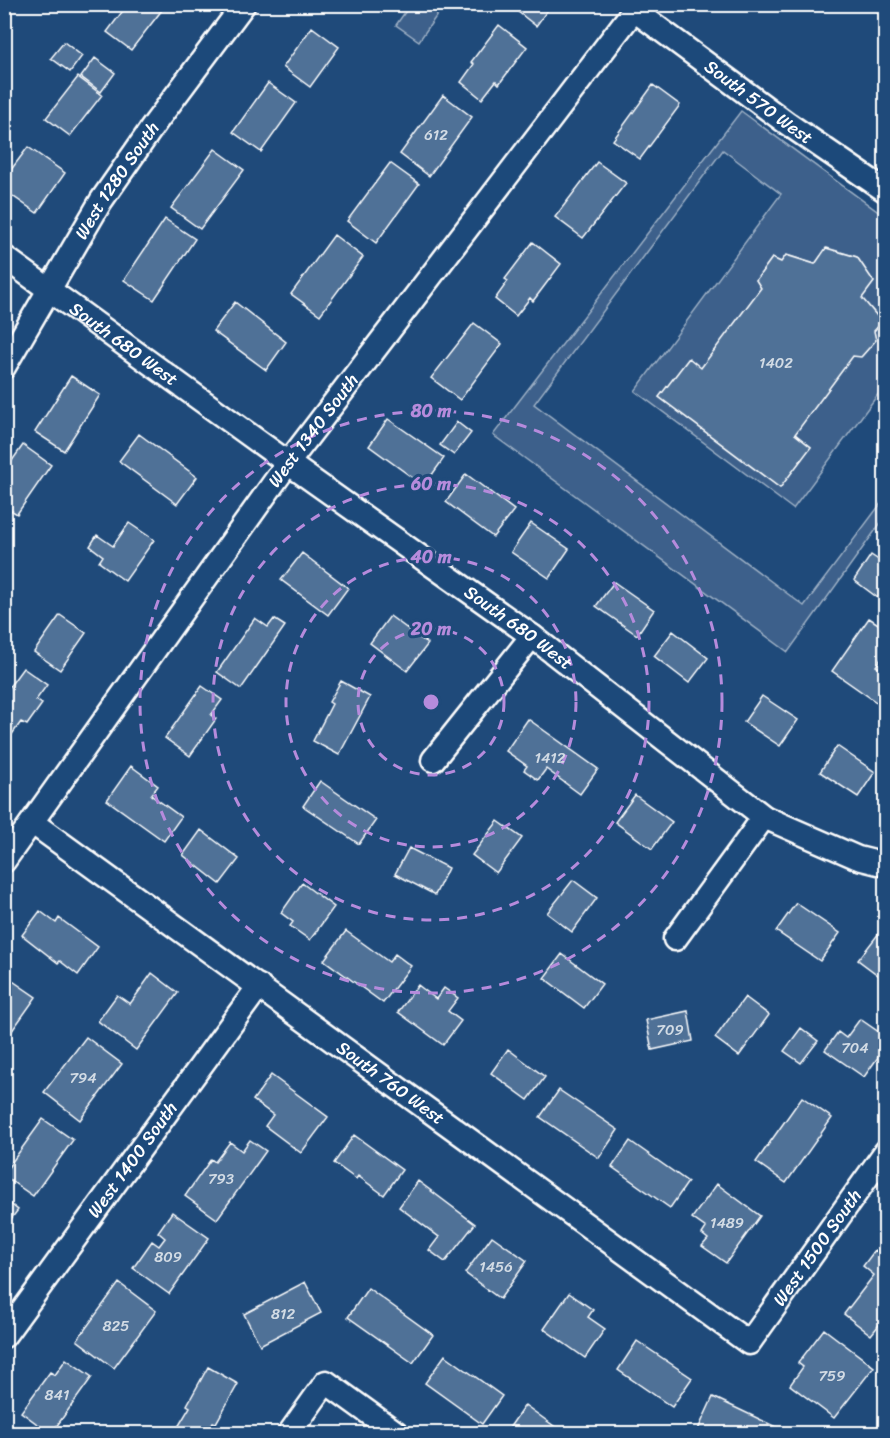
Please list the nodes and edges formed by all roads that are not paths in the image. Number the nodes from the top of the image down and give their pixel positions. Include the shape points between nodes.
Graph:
1 (244, 4) edge
2 (634, 10) joint
3 (885, 191) edge
4 (4, 257) edge
5 (49, 290) junction
6 (4, 367) edge
7 (288, 463) junction
8 (532, 636) junction
9 (433, 760) dead end
10 (764, 817) junction
11 (33, 823) junction
12 (4, 861) edge
13 (885, 865) edge
14 (675, 939) dead end
15 (259, 986) junction
16 (885, 1151) edge
17 (4, 1336) edge
18 (749, 1343) joint
19 (289, 1434) edge
20 (398, 1434) edge

1 - 5 street, West 1280 South via 126,164
2 - 3 street, South 570 West
2 - 7 street, West 1340 South
4 - 5 street, South 680 West
5 - 6 street, West 1280 South
5 - 7 street, South 680 West
7 - 8 street, South 680 West
7 - 11 street, West 1340 South
8 - 9 street
8 - 10 street, South 680 West
10 - 13 street, South 680 West via 858,858
10 - 14 street
11 - 12 street, West 1340 South
11 - 15 street, South 760 West
15 - 17 street, West 1400 South
15 - 18 street, South 760 West
16 - 18 street, West 1500 South
19 - 20 street via 326,1382

